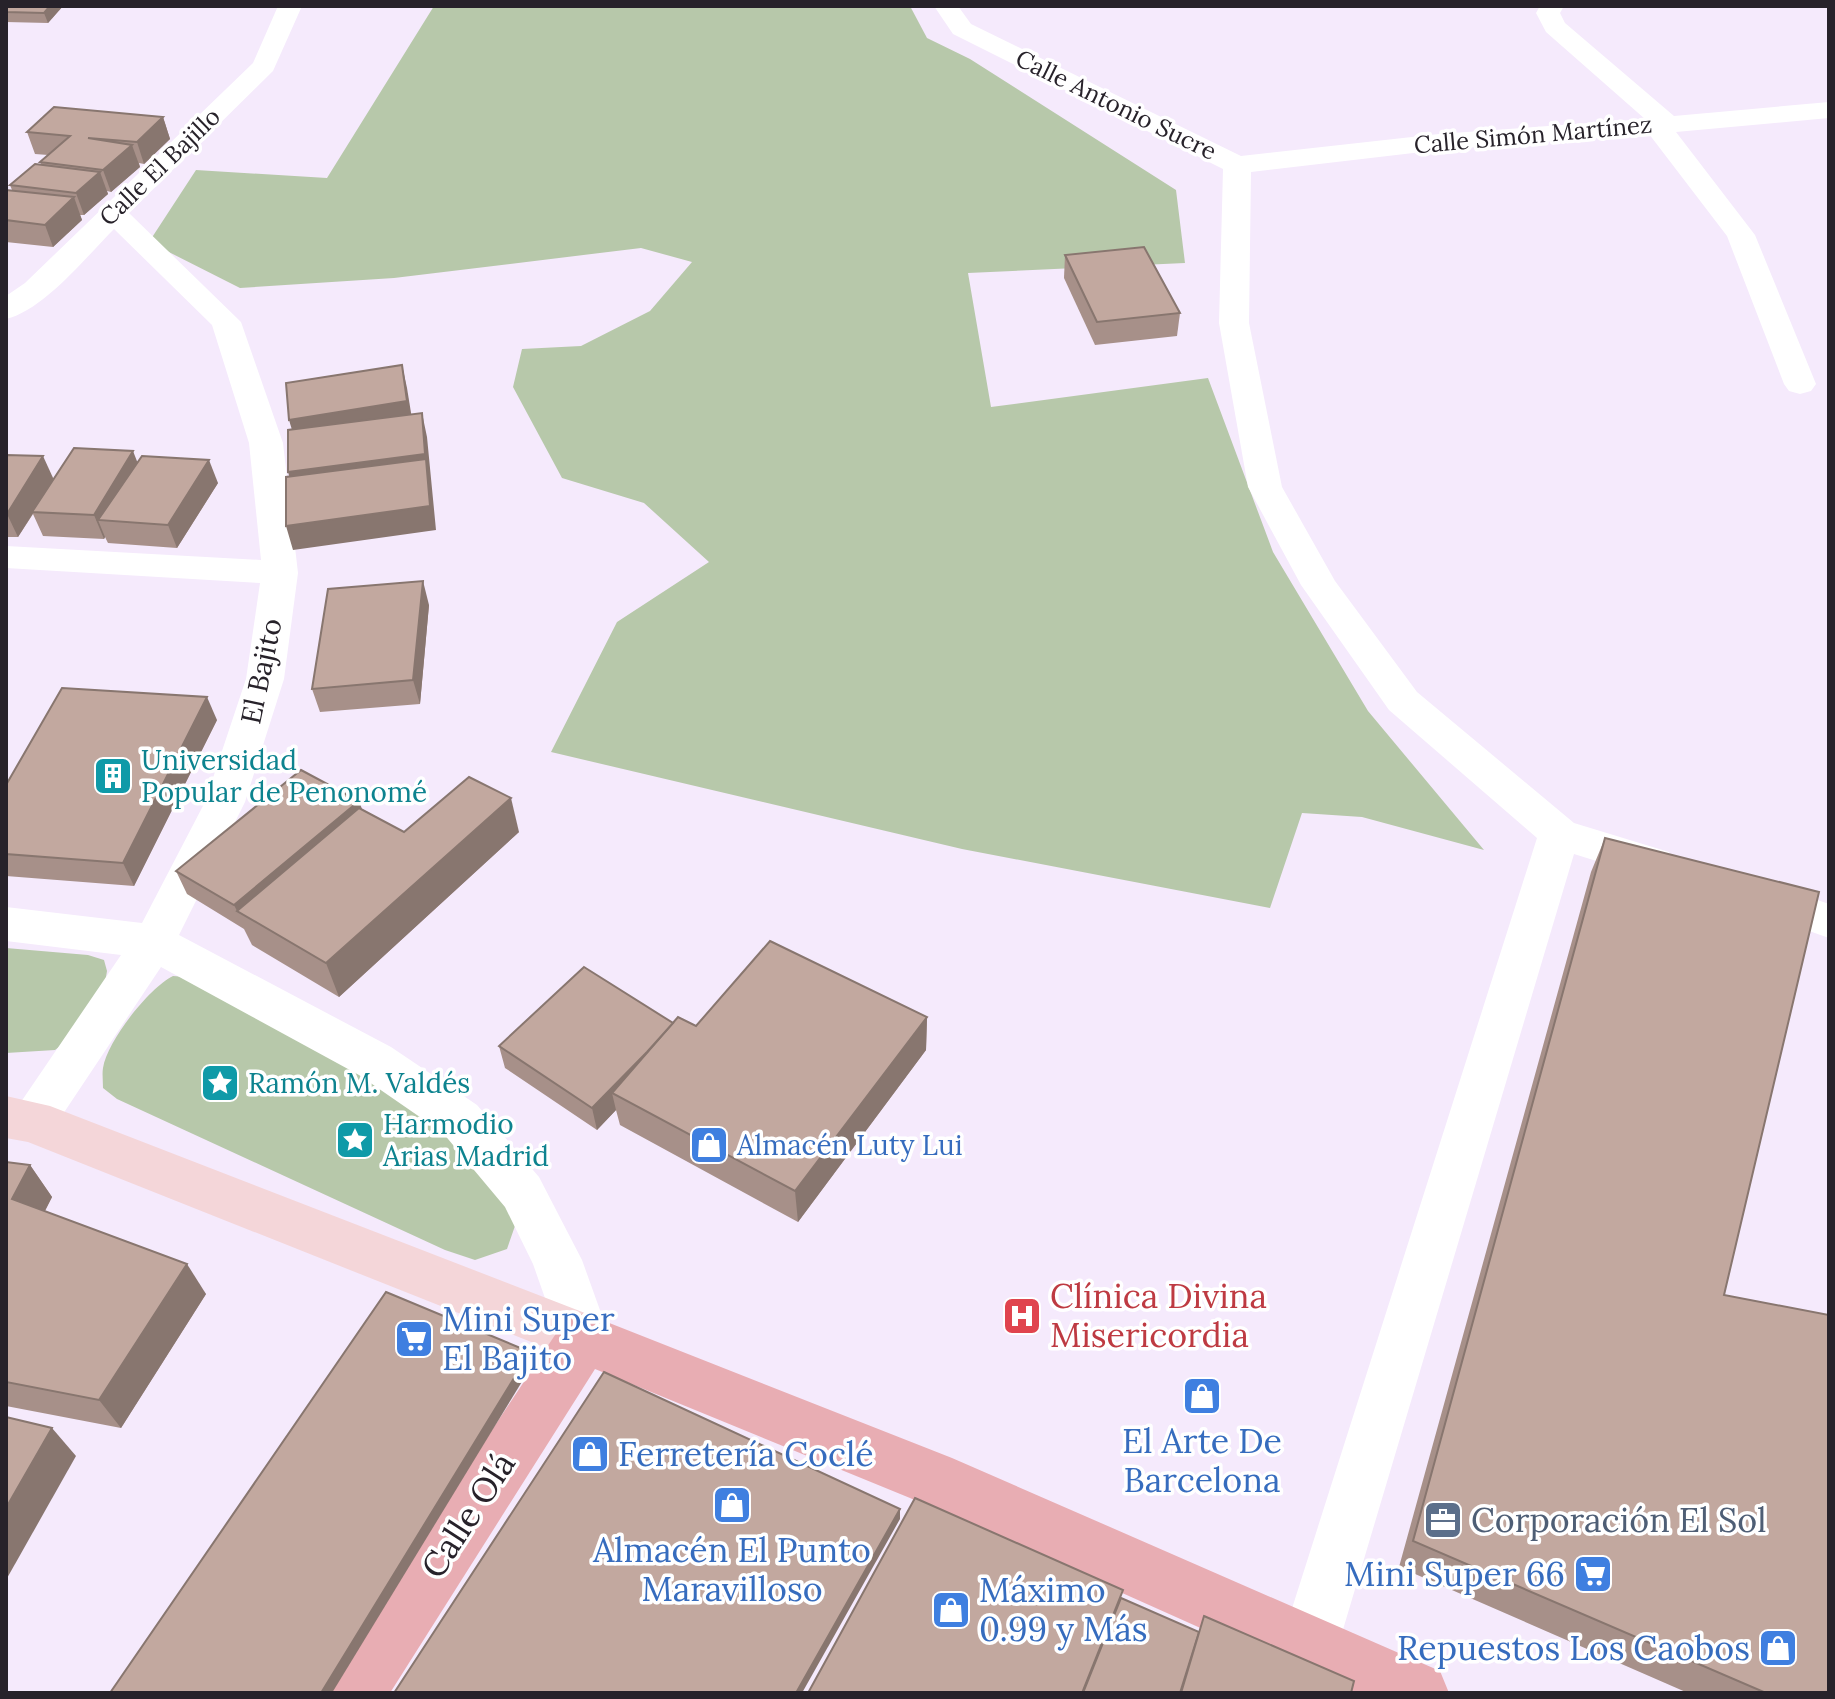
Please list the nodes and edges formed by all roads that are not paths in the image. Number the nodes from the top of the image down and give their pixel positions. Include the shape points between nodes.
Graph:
1 (290, 6) edge
2 (946, 6) edge
3 (1552, 6) edge
4 (1829, 110) edge
5 (1662, 124) junction
6 (1237, 165) junction
7 (111, 213) junction
8 (6, 310) edge
9 (1800, 384) dead end
10 (6, 557) edge
11 (280, 573) junction
12 (1559, 834) junction
13 (1829, 921) edge
14 (6, 924) edge
15 (154, 942) junction
16 (19, 1119) edge
17 (584, 1338) junction
18 (1310, 1643) junction
19 (354, 1693) edge
20 (1418, 1693) edge

1 - 7 street, Calle El Bajillo via 264,66
2 - 6 street, Calle Antonio Sucre via 962,29
3 - 5 street via 1548,13 1555,27
4 - 5 street, Calle Simón Martínez
5 - 6 street, Calle Simón Martínez
5 - 9 street via 1741,235
6 - 12 street, Calle Antonio Sucre via 1234,323 1265,487 1319,585 1403,701
7 - 8 street, Calle El Bajillo via 36,289
7 - 11 street, El Bajito via 226,322 266,443
10 - 11 street
11 - 15 street, El Bajito via 265,679 225,802
12 - 13 street
12 - 18 street
14 - 15 street
15 - 16 street, El Bajito
15 - 17 street via 375,1061 460,1119 522,1192 557,1260
16 - 17 main road
17 - 18 main road via 931,1478
17 - 19 main road, Calle Olá
18 - 20 main road

